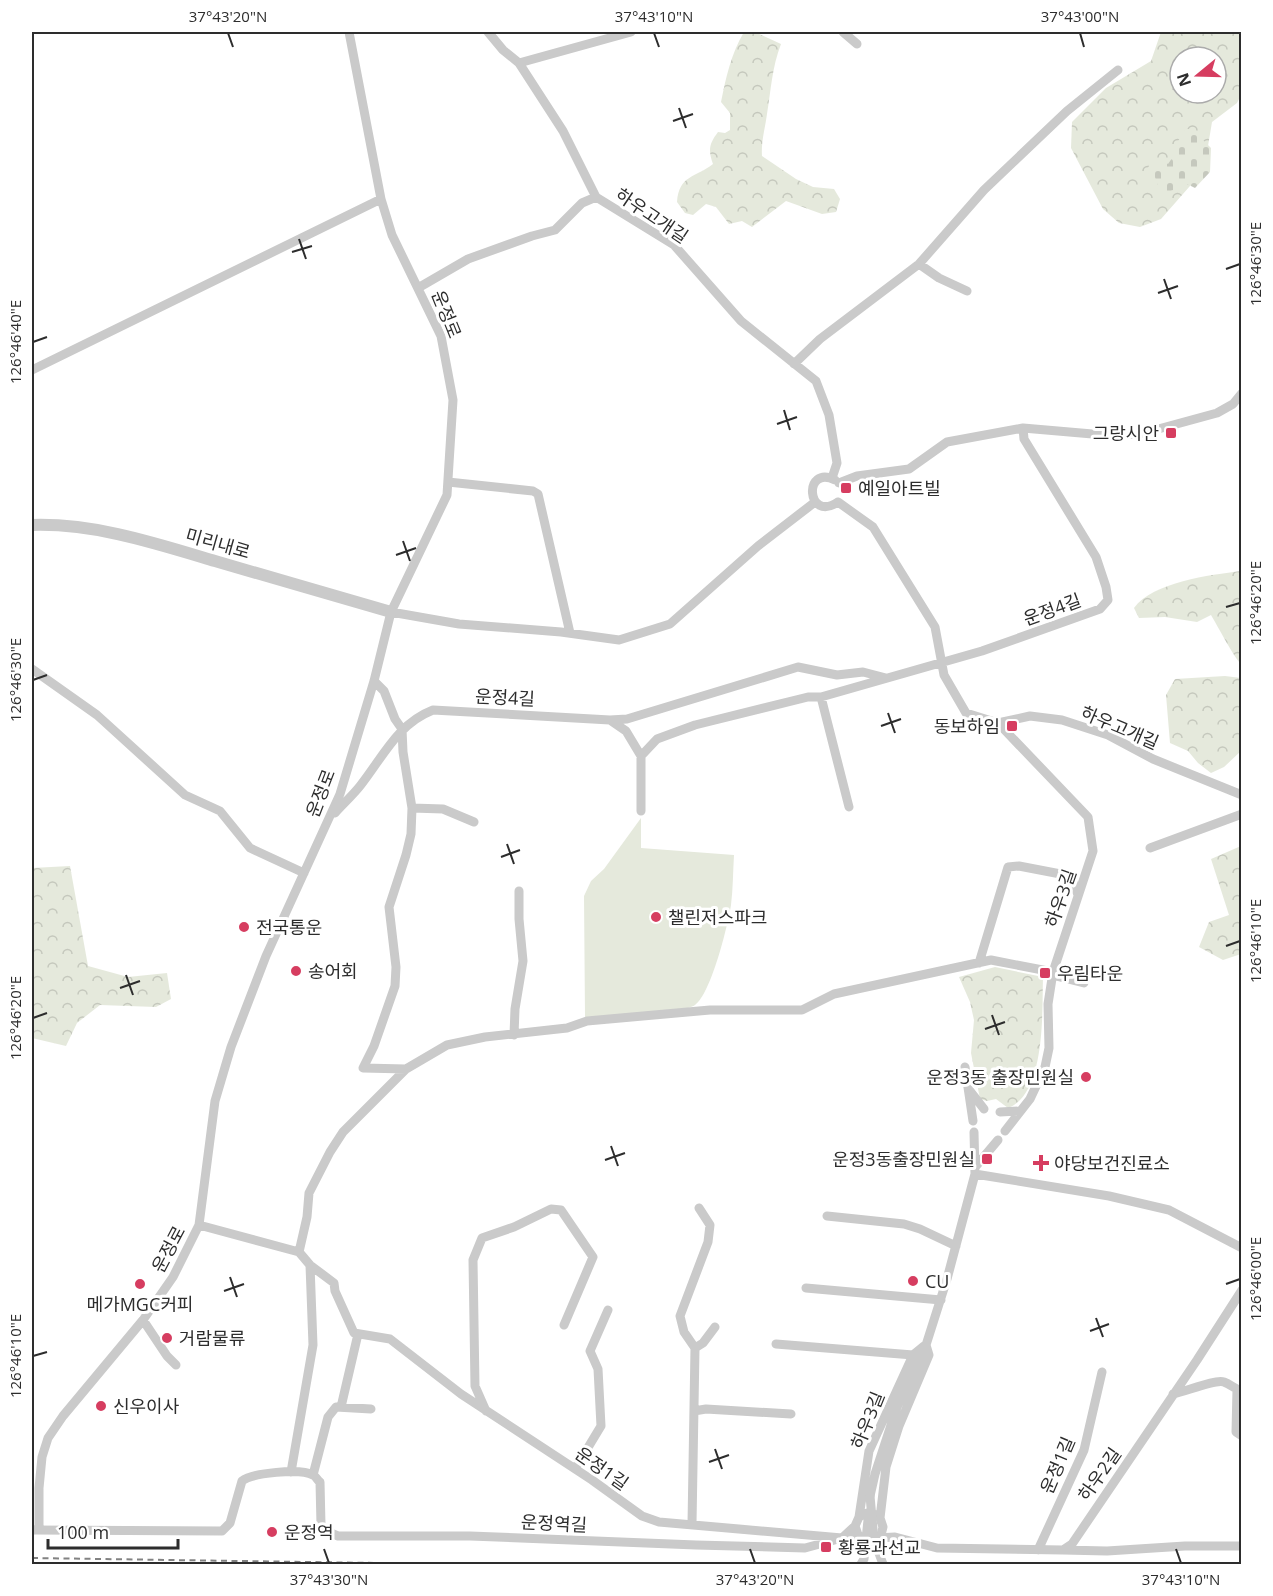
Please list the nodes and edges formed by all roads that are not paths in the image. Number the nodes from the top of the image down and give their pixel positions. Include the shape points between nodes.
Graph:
1 (349, 32) edge
2 (488, 32) edge
3 (631, 32) edge
4 (843, 32) edge
5 (857, 44) dead end
6 (519, 63) junction
7 (1118, 70) dead end
8 (596, 197) junction
9 (381, 199) junction
10 (919, 264) junction
11 (418, 288) junction
12 (967, 291) dead end
13 (794, 364) junction
14 (32, 370) edge
15 (1242, 393) edge
16 (1023, 428) junction
17 (836, 481) junction
18 (448, 482) junction
19 (815, 502) junction
20 (838, 502) junction
21 (32, 525) edge
22 (391, 612) junction
23 (570, 633) junction
24 (942, 664) junction
25 (32, 669) edge
26 (888, 679) junction
27 (374, 681) junction
28 (820, 697) junction
29 (610, 720) junction
30 (998, 723) junction
31 (402, 729) junction
32 (641, 756) junction
33 (1242, 795) edge
34 (849, 807) dead end
35 (411, 808) junction
36 (641, 811) dead end
37 (1242, 814) edge
38 (328, 820) junction
39 (474, 822) dead end
40 (1150, 848) dead end
41 (304, 873) junction
42 (519, 891) dead end
43 (1078, 895) junction
44 (979, 963) junction
45 (1053, 972) junction
46 (1084, 983) dead end
47 (513, 1034) junction
48 (965, 1067) dead end
49 (406, 1070) junction
50 (970, 1091) junction
51 (984, 1109) dead end
52 (1020, 1111) junction
53 (1000, 1112) dead end
54 (973, 1121) dead end
55 (1005, 1131) dead end
56 (974, 1132) dead end
57 (998, 1140) dead end
58 (975, 1170) junction
59 (699, 1208) dead end
60 (827, 1216) dead end
61 (199, 1226) junction
62 (956, 1246) junction
63 (1242, 1248) edge
64 (299, 1252) junction
65 (310, 1266) junction
66 (806, 1288) dead end
67 (1242, 1290) edge
68 (940, 1300) junction
69 (608, 1310) dead end
70 (143, 1320) junction
71 (564, 1325) dead end
72 (715, 1327) dead end
73 (358, 1334) junction
74 (777, 1344) dead end
75 (926, 1345) junction
76 (695, 1348) junction
77 (913, 1355) junction
78 (176, 1365) dead end
79 (1102, 1372) dead end
80 (1173, 1394) junction
81 (341, 1407) junction
82 (371, 1409) dead end
83 (486, 1411) junction
84 (694, 1411) junction
85 (791, 1414) dead end
86 (1242, 1436) edge
87 (575, 1469) junction
88 (291, 1472) junction
89 (313, 1475) junction
90 (870, 1496) junction
91 (857, 1521) junction
92 (881, 1522) junction
93 (692, 1524) junction
94 (35, 1530) edge
95 (895, 1537) junction
96 (842, 1538) junction
97 (861, 1538) junction
98 (878, 1538) junction
99 (1242, 1546) edge
100 (1038, 1550) junction
101 (1063, 1550) junction
102 (861, 1564) edge
103 (883, 1564) edge

1 - 9 street, 운정로
2 - 6 street
3 - 6 street
4 - 5 street
6 - 8 street via 563,131
7 - 10 street via 1067,111 984,190
8 - 11 street, 하우고개길 via 582,203 555,230 468,260
8 - 13 street, 하우고개길 via 674,245 741,321
9 - 11 street, 운정로 via 392,235
9 - 14 street
10 - 12 street
10 - 13 street via 820,339
11 - 18 street, 운정로 via 441,336 453,400
13 - 17 street, 하우고개길 via 816,381 829,415
15 - 16 street via 1217,413 1140,434
16 - 17 street via 947,442 909,470
16 - 24 street, 운정4길 via 1024,439 1096,557 1108,600 1100,609
17 - 19 street via 824,477 817,480 812,487
17 - 20 street, 하우고개길 via 841,496
18 - 22 street, 운정로 via 447,495
18 - 23 street via 538,494
19 - 20 street via 823,507
19 - 23 street via 758,546 670,624 619,640
20 - 24 street, 하우고개길 via 873,527 934,627
21 - 22 street, 미리내로 via 55,524 144,540
22 - 23 street via 459,624
22 - 27 street, 운정로
24 - 26 street, 운정4길
24 - 30 street, 하우고개길 via 944,675 966,713
25 - 41 street via 98,715 185,795 220,811 250,848
26 - 28 street, 운정4길
26 - 29 street, 운정4길 via 863,672 837,675 798,667 627,719
27 - 31 street via 384,691
27 - 38 street, 운정로 via 340,794
28 - 32 street, 운정4길 via 695,725 657,739
28 - 34 street
29 - 31 street, 운정4길 via 433,710 417,716
29 - 32 street via 626,731
30 - 33 street, 하우고개길 via 1030,716 1062,720 1107,735 1153,759
30 - 43 street, 하우3길 via 1088,817 1093,851
31 - 35 street
31 - 38 street, 운정4길 via 359,787
32 - 36 street
35 - 39 street via 443,809
35 - 49 street via 411,834 389,907 395,986 363,1068
37 - 40 street
38 - 41 street, 운정로
41 - 61 street, 운정로 via 231,1047 215,1101
42 - 47 street via 523,961
43 - 44 street via 1071,876 1008,867
43 - 45 street, 하우3길
44 - 45 street via 991,960
44 - 47 street via 834,994 802,1010 710,1010 588,1021 567,1028
45 - 46 street
45 - 52 street, 하우3길 via 1048,1004 1049,1048 1038,1084
47 - 49 street via 447,1045
48 - 50 street
49 - 64 street via 343,1132 330,1152 309,1192
50 - 51 street
50 - 54 street
52 - 53 street
52 - 55 street, 하우3길
56 - 58 street, 하우3길
57 - 58 street, 하우3길
58 - 62 street, 하우3길
58 - 63 street via 1169,1210
59 - 76 street via 710,1225 708,1242 680,1316 684,1332
60 - 62 street via 904,1224
61 - 64 street
61 - 70 street, 운정로 via 173,1277
62 - 68 street, 하우3길
64 - 65 street
65 - 73 street via 334,1283 354,1333
65 - 88 street via 313,1345
66 - 68 street
67 - 80 street, 하우2길
68 - 75 street, 하우3길
69 - 87 street via 590,1351 598,1369 601,1426
70 - 78 street
70 - 94 street, 운정로 via 48,1438 42,1457
71 - 83 street via 593,1257 561,1210 551,1209 482,1238 473,1260 475,1386
72 - 76 street
73 - 81 street
73 - 83 street, 운정1길 via 390,1339
74 - 77 street
75 - 77 street, 하우3길
75 - 90 street via 897,1407
75 - 92 street, 하우3길 via 929,1355 886,1467
76 - 84 street
77 - 91 street, 하우3길 via 869,1451
79 - 100 street, 운정1길 via 1084,1450
80 - 86 street via 1217,1381 1237,1389 1236,1432
80 - 101 street, 하우2길 via 1072,1544
81 - 82 street
81 - 89 street, 운정역길 via 336,1407 328,1417
83 - 87 street, 운정1길
84 - 85 street
84 - 93 street
87 - 93 street, 운정1길 via 642,1516 659,1522
88 - 89 street
88 - 94 street via 248,1476 242,1481 230,1523 222,1531
89 - 96 street, 운정역길 via 320,1482 321,1525 338,1536 470,1536 805,1548
90 - 102 street, bridge
90 - 103 street, bridge via 874,1540
91 - 92 street via 863,1514 872,1513
91 - 96 street
91 - 97 street
92 - 95 street
92 - 98 street
93 - 96 street, 운정1길
95 - 98 street
95 - 100 street via 937,1548
96 - 97 street, 운정1길
97 - 98 street
99 - 101 street
100 - 101 street

